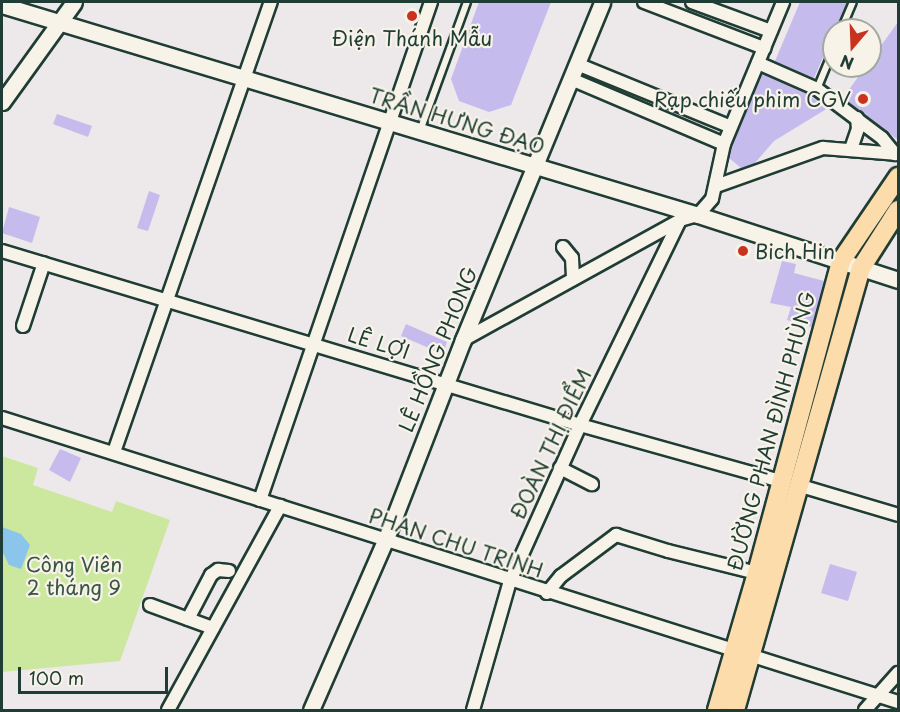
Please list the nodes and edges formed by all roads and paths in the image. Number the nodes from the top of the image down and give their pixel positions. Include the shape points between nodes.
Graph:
1 (74, 2) edge
2 (272, 2) edge
3 (416, 2) edge
4 (467, 2) edge
5 (602, 2) edge
6 (644, 2) edge
7 (692, 2) edge
8 (783, 2) edge
9 (854, 2) edge
10 (2, 5) edge
11 (429, 6) edge
12 (847, 18) edge
13 (58, 23) junction
14 (771, 31) junction
15 (764, 48) junction
16 (758, 63) junction
17 (577, 64) junction
18 (822, 77) edge
19 (244, 79) junction
20 (571, 79) junction
21 (817, 89) junction
22 (2, 102) edge
23 (857, 118) junction
24 (388, 120) junction
25 (731, 127) junction
26 (420, 131) junction
27 (724, 144) junction
28 (851, 149) junction
29 (897, 154) edge
30 (534, 167) junction
31 (898, 177) edge
32 (716, 186) junction
33 (898, 210) edge
34 (698, 215) junction
35 (680, 220) junction
36 (563, 247) dead end
37 (2, 250) edge
38 (841, 261) junction
39 (44, 263) junction
40 (861, 268) junction
41 (573, 279) junction
42 (898, 280) edge
43 (169, 301) junction
44 (22, 326) dead end
45 (463, 340) junction
46 (315, 344) junction
47 (445, 384) junction
48 (2, 418) edge
49 (580, 425) junction
50 (114, 452) junction
51 (560, 468) junction
52 (781, 481) junction
53 (592, 484) dead end
54 (801, 486) junction
55 (260, 500) junction
56 (280, 506) junction
57 (898, 514) edge
58 (385, 541) junction
59 (230, 571) dead end
60 (758, 573) junction
61 (510, 581) junction
62 (547, 593) junction
63 (150, 605) dead end
64 (188, 619) junction
65 (213, 628) junction
66 (742, 653) junction
67 (898, 673) edge
68 (878, 695) junction
69 (898, 702) edge
70 (475, 710) edge
71 (168, 711) edge
72 (311, 711) edge
73 (717, 711) edge
74 (735, 711) edge
75 (865, 711) edge

1 - 13 street
2 - 19 street
3 - 11 street
4 - 26 lane
5 - 17 street, LÊ HỒNG PHONG
6 - 15 street
7 - 14 street
8 - 14 street
9 - 12 lane
10 - 13 street, TRẦN HƯNG ĐẠO
11 - 24 street
13 - 19 street, TRẦN HƯNG ĐẠO
13 - 22 street
14 - 15 street
15 - 16 street
16 - 21 street
16 - 25 street
17 - 20 street, LÊ HỒNG PHONG
17 - 25 street
18 - 21 lane
19 - 24 street, TRẦN HƯNG ĐẠO
19 - 43 street
20 - 27 street
20 - 30 street, LÊ HỒNG PHONG
21 - 23 street
23 - 28 street via 858,129
23 - 29 street
24 - 26 street, TRẦN HƯNG ĐẠO
24 - 46 street
25 - 27 street
26 - 30 street, TRẦN HƯNG ĐẠO
27 - 32 street
28 - 29 street
28 - 32 street via 823,147
30 - 34 street, TRẦN HƯNG ĐẠO
30 - 45 street, LÊ HỒNG PHONG
31 - 38 main road, ĐƯỜNG PHAN ĐÌNH PHÙNG
32 - 34 street via 712,199
33 - 40 main road, ĐƯỜNG PHAN ĐÌNH PHÙNG
34 - 35 street
34 - 38 street, TRẦN HƯNG ĐẠO
35 - 41 street
35 - 49 street, ĐOÀN THỊ ĐIỂM
36 - 41 street via 572,258
37 - 39 street, LÊ LỢI
38 - 40 street, TRẦN HƯNG ĐẠO
38 - 52 main road, ĐƯỜNG PHAN ĐÌNH PHÙNG
39 - 43 street, LÊ LỢI
39 - 44 street
40 - 42 street, TRẦN HƯNG ĐẠO
40 - 54 main road, ĐƯỜNG PHAN ĐÌNH PHÙNG
41 - 45 street
43 - 46 street, LÊ LỢI
43 - 50 street
45 - 47 street, LÊ HỒNG PHONG
46 - 47 street, LÊ LỢI
46 - 55 street
47 - 49 street, LÊ LỢI
47 - 58 street, LÊ HỒNG PHONG
48 - 50 street, PHAN CHU TRINH
49 - 51 street, ĐOÀN THỊ ĐIỂM
49 - 52 street, LÊ LỢI
50 - 55 street, PHAN CHU TRINH
51 - 53 street
51 - 61 street, ĐOÀN THỊ ĐIỂM
52 - 60 main road, ĐƯỜNG PHAN ĐÌNH PHÙNG
54 - 57 street
54 - 66 main road, ĐƯỜNG PHAN ĐÌNH PHÙNG
55 - 56 street, PHAN CHU TRINH
56 - 58 street, PHAN CHU TRINH
56 - 65 street
58 - 61 street, PHAN CHU TRINH
58 - 72 street, LÊ HỒNG PHONG
59 - 64 street via 218,570 211,575
60 - 62 street via 616,535 561,576
60 - 66 main road, ĐƯỜNG PHAN ĐÌNH PHÙNG
61 - 62 street, PHAN CHU TRINH
61 - 70 street, ĐOÀN THỊ ĐIỂM
62 - 66 street, PHAN CHU TRINH
63 - 64 street
64 - 65 street
65 - 71 street
66 - 68 street, PHAN CHU TRINH
66 - 73 main road, ĐƯỜNG PHAN ĐÌNH PHÙNG
66 - 74 main road, ĐƯỜNG PHAN ĐÌNH PHÙNG
67 - 68 street
68 - 69 street, PHAN CHU TRINH
68 - 75 street

